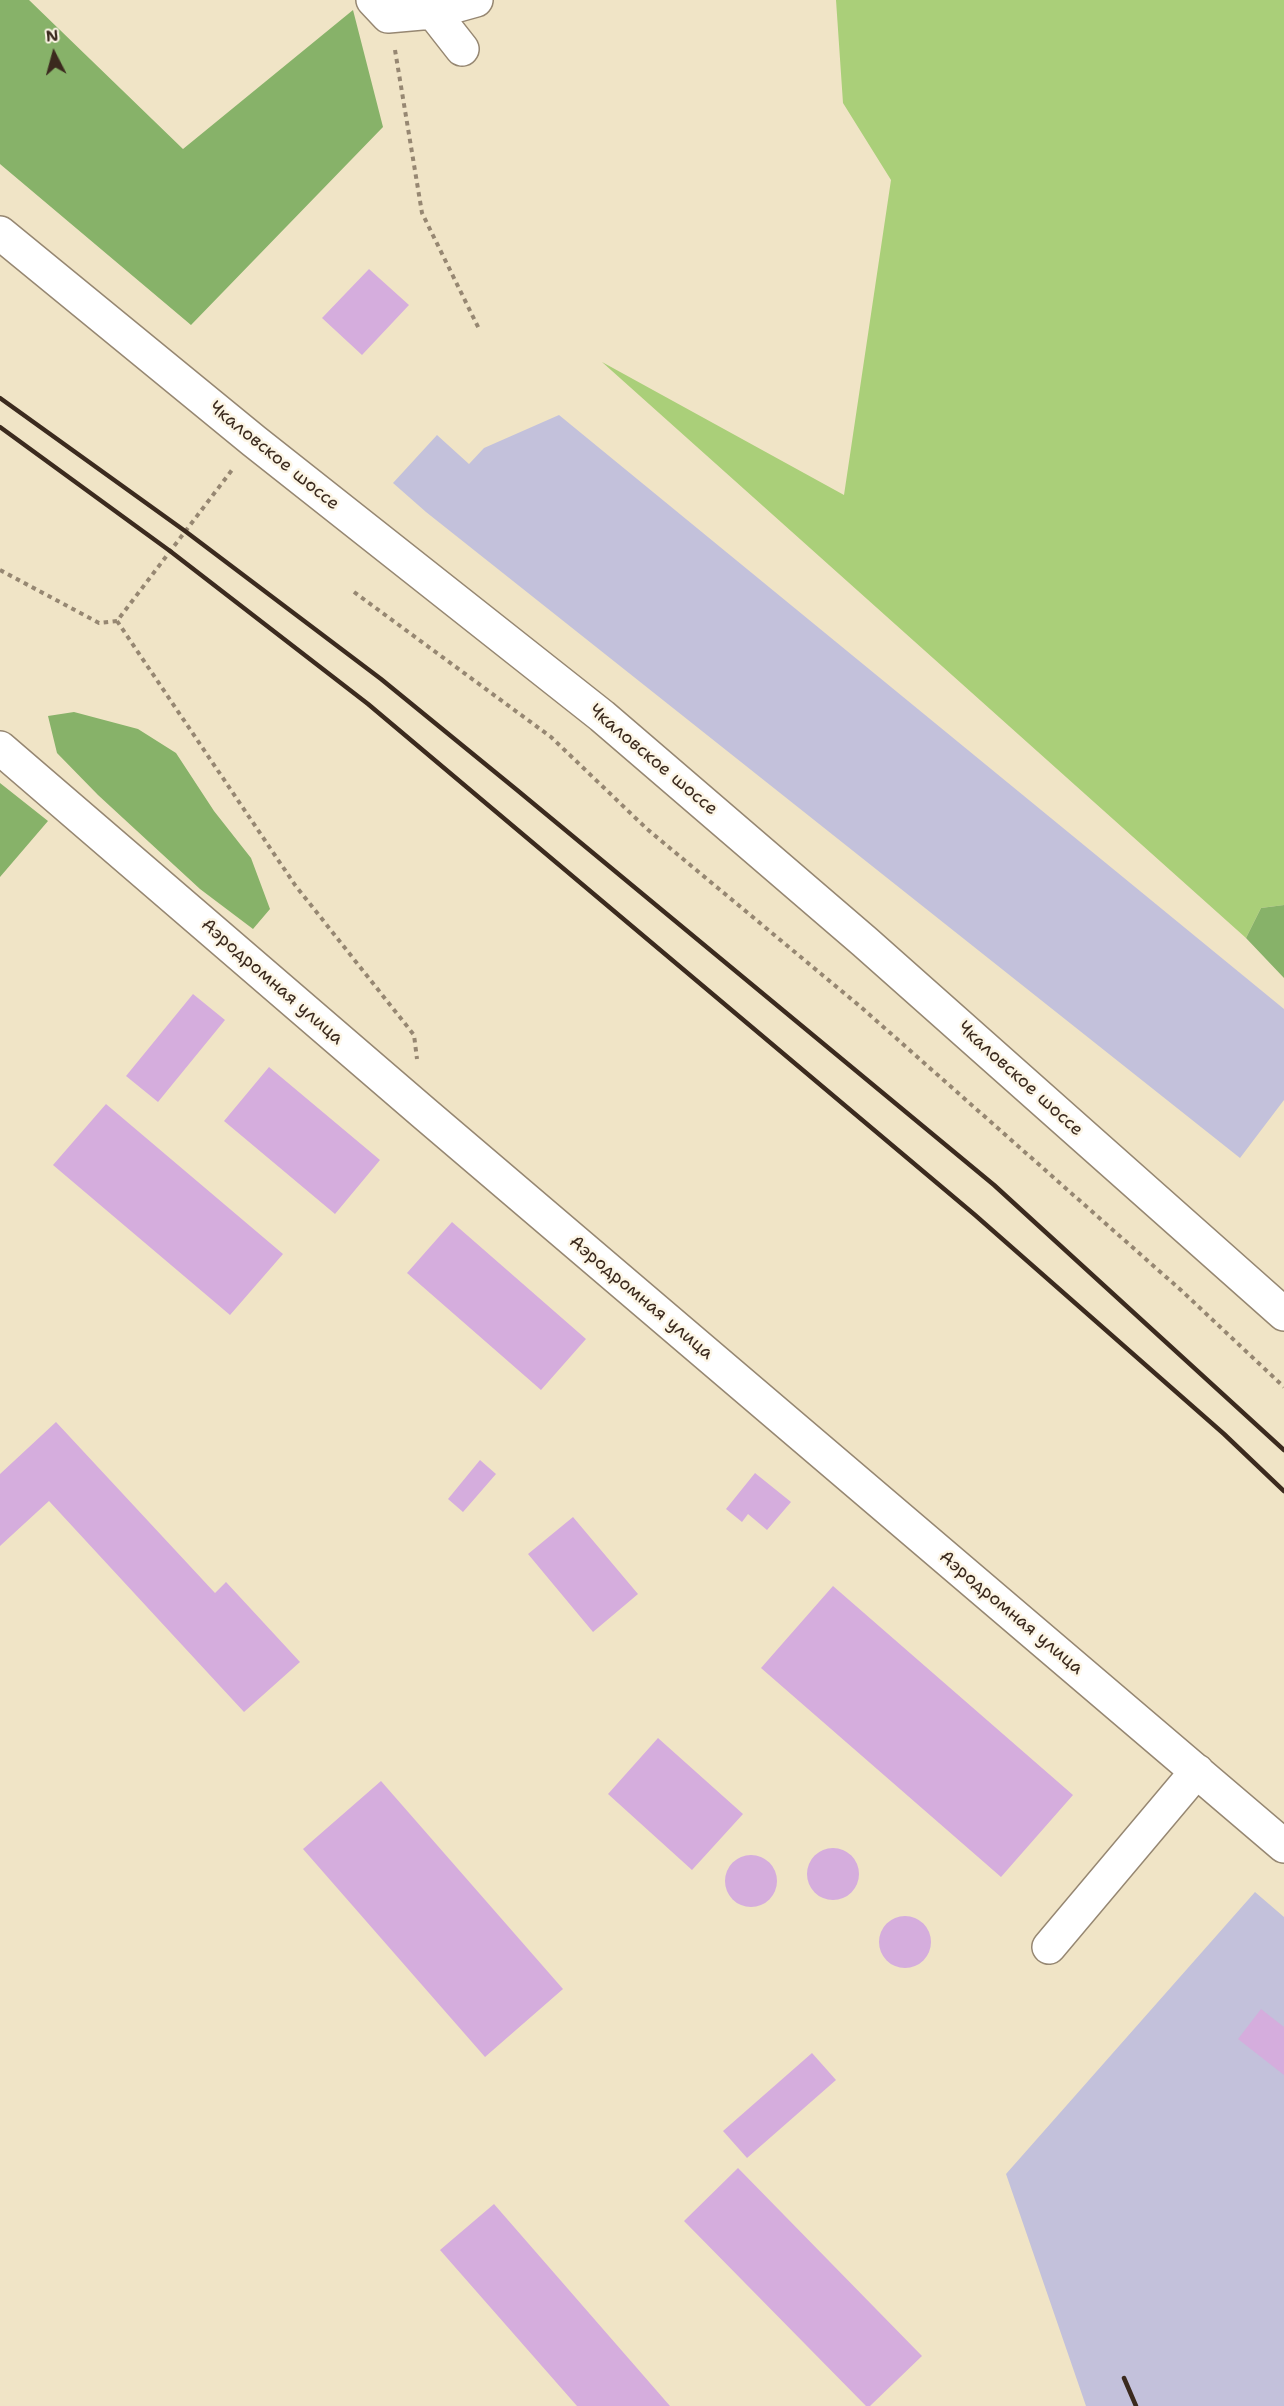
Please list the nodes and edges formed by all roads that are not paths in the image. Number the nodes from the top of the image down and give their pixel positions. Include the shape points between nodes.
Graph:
1 (476, 0) edge
2 (380, 8) edge
3 (433, 12) junction
4 (462, 49) dead end
5 (0, 233) edge
6 (0, 748) edge
7 (1284, 1314) edge
8 (1197, 1771) junction
9 (1284, 1845) edge
10 (1049, 1947) dead end

1 - 3 street
2 - 3 street
3 - 4 street
5 - 7 street, Чкаловское шоссе via 254,441 602,716 865,942
6 - 8 street, Аэродромная улица
8 - 9 street, Аэродромная улица
8 - 10 street

